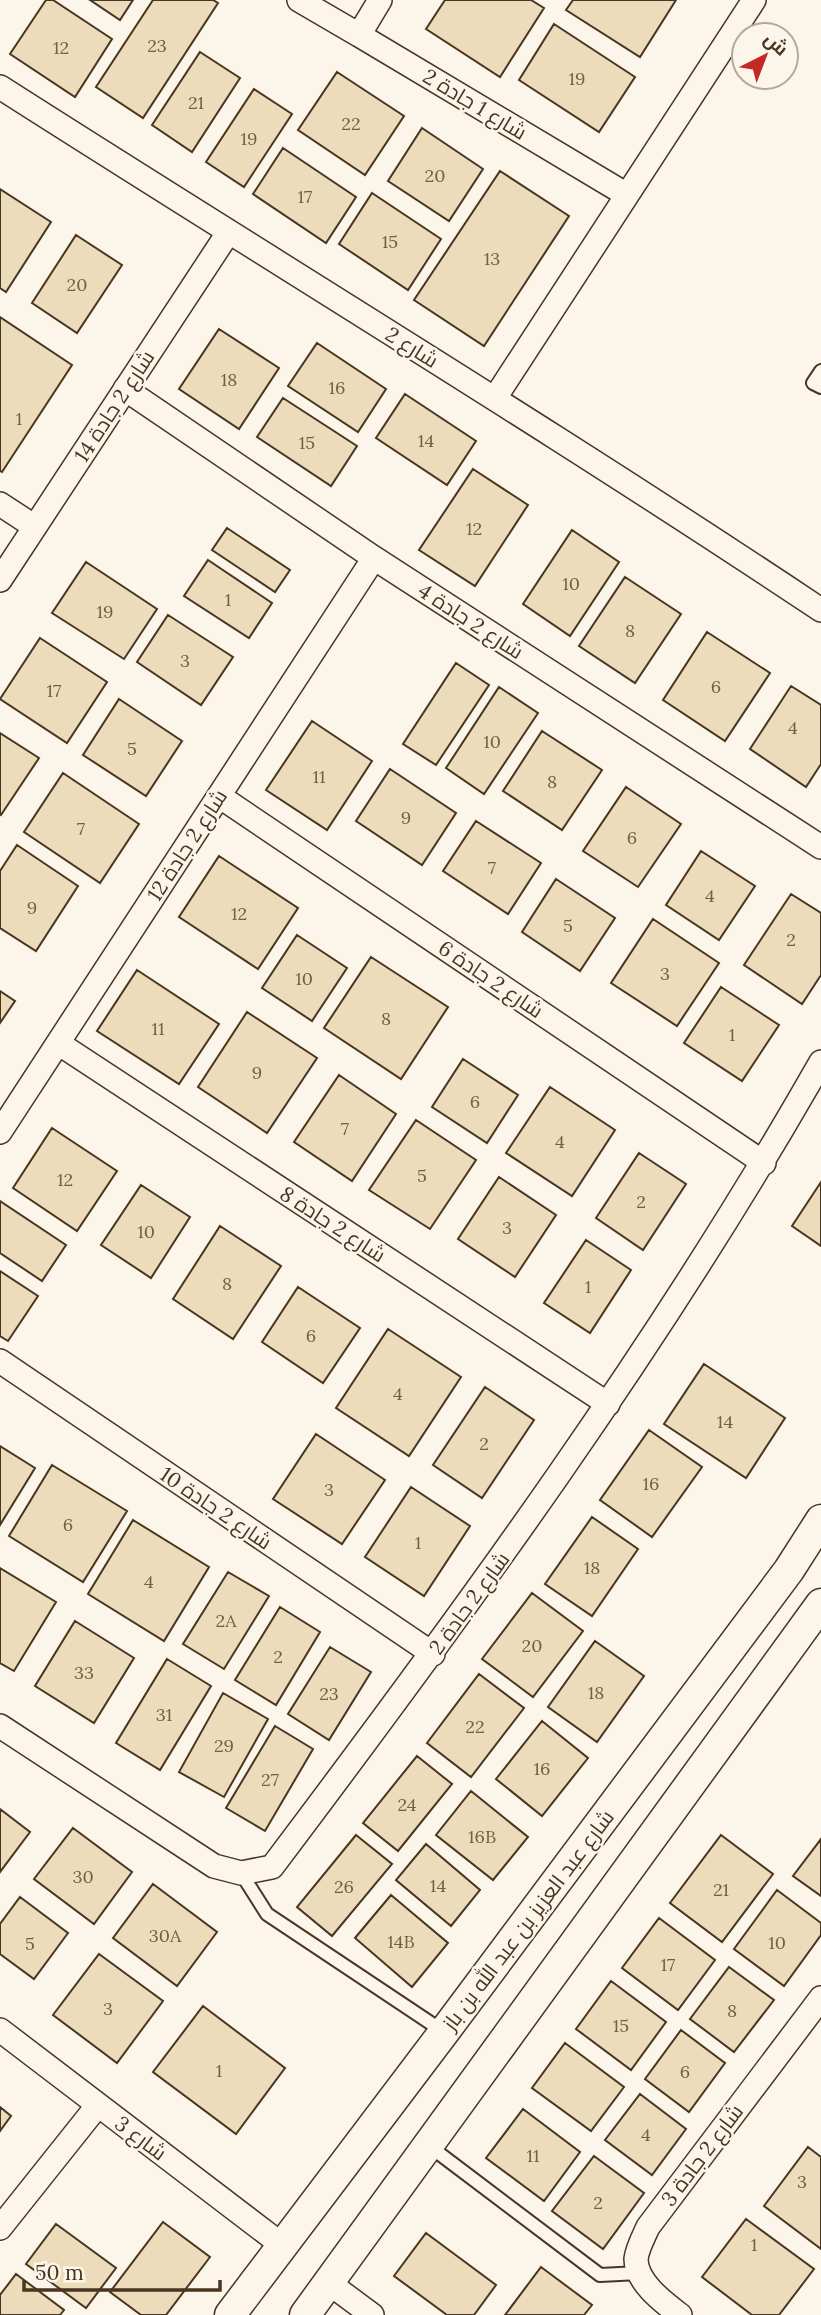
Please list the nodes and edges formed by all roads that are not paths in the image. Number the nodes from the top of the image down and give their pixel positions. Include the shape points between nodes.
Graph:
1 (299, 0) edge
2 (380, 0) edge
3 (754, 0) edge
4 (359, 35) junction
5 (0, 87) edge
6 (627, 195) junction
7 (228, 233) junction
8 (821, 371) edge
9 (821, 387) edge
10 (125, 389) junction
11 (495, 398) junction
12 (0, 504) edge
13 (35, 527) junction
14 (374, 558) junction
15 (0, 580) edge
16 (821, 610) edge
17 (219, 796) junction
18 (821, 847) edge
19 (58, 1043) junction
20 (821, 1062) edge
21 (0, 1132) edge
22 (764, 1163) junction
23 (0, 1361) edge
24 (608, 1404) junction
25 (821, 1520) edge
26 (821, 1604) edge
27 (433, 1654) junction
28 (0, 1726) edge
29 (241, 1873) junction
30 (821, 1998) edge
31 (0, 2030) edge
32 (444, 2032) junction
33 (98, 2105) junction
34 (428, 2145) junction
35 (0, 2228) edge
36 (282, 2245) junction
37 (639, 2273) junction
38 (328, 2283) junction
39 (230, 2315) edge
40 (305, 2315) edge
41 (372, 2315) edge
42 (680, 2315) edge

1 - 4 street, شارع 1 جادة 2
2 - 4 street
3 - 6 street
4 - 6 street, شارع 1 جادة 2
5 - 7 street, شارع 2
6 - 11 street
7 - 10 street, شارع 2 جادة 14
7 - 11 street, شارع 2
8 - 9 lane via 813,383
10 - 13 street, شارع 2 جادة 14
10 - 14 street, شارع 2 جادة 4
11 - 16 street, شارع 2
12 - 13 street
13 - 15 street, شارع 2 جادة 14
14 - 17 street, شارع 2 جادة 12
14 - 18 street, شارع 2 جادة 4
17 - 19 street, شارع 2 جادة 12
17 - 22 street, شارع 2 جادة 6
19 - 21 street, شارع 2 جادة 12
19 - 24 street, شارع 2 جادة 8
20 - 22 street, شارع 2 جادة 2
22 - 24 street, شارع 2 جادة 2
23 - 27 street, شارع 2 جادة 10
24 - 27 street, شارع 2 جادة 2
25 - 32 street, شارع عبد العزيز بن عبد الله بن باز via 789,1570
26 - 34 street
27 - 29 street, شارع 2 جادة 2 via 272,1867
28 - 29 street via 214,1866
29 - 32 lane via 267,1914
30 - 37 street, شارع 2 جادة 3 via 648,2227 636,2257
31 - 33 street, شارع 3
32 - 36 street, شارع عبد العزيز بن عبد الله بن باز
33 - 35 street
33 - 36 street, شارع 3
34 - 37 lane via 600,2275
34 - 38 street
36 - 39 street, شارع عبد العزيز بن عبد الله بن باز
37 - 42 street
38 - 40 street
38 - 41 street

